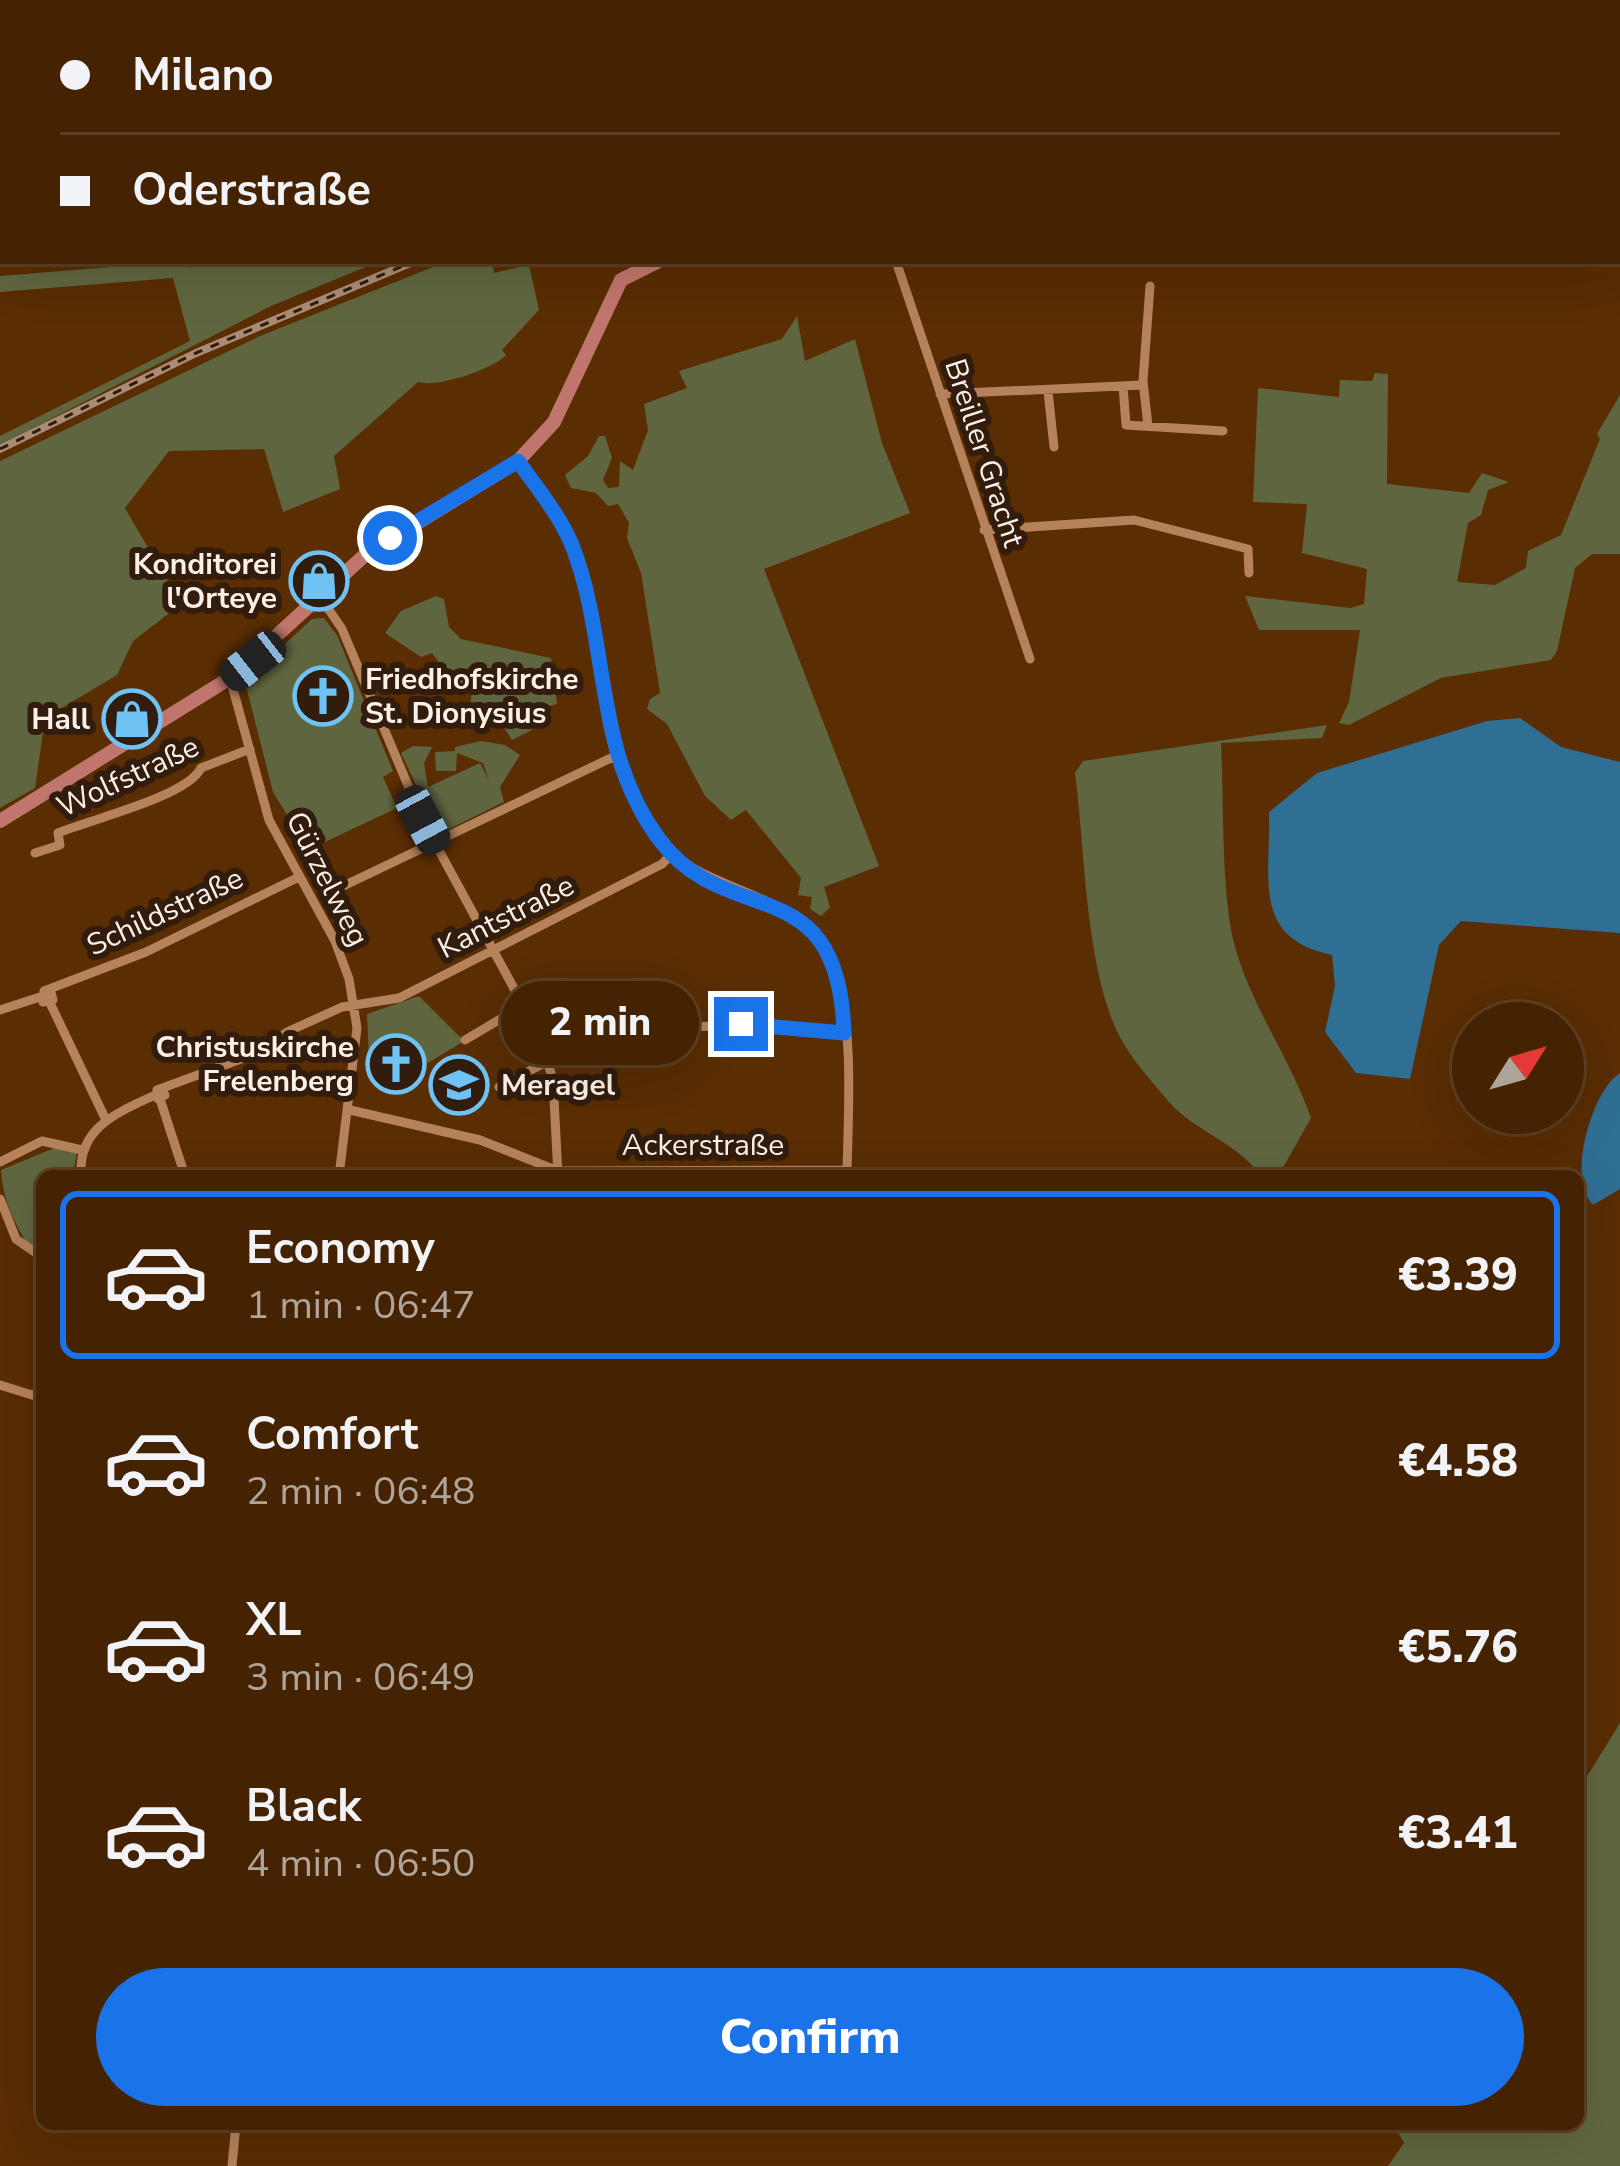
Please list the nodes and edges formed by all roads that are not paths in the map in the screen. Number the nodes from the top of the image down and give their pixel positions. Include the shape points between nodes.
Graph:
1 (646, 264) edge
2 (897, 264) edge
3 (1150, 286) dead end
4 (1143, 385) junction
5 (1123, 386) junction
6 (1048, 391) junction
7 (940, 394) junction
8 (1148, 426) junction
9 (1223, 431) dead end
10 (1054, 447) dead end
11 (518, 461) junction
12 (984, 530) junction
13 (1249, 573) dead end
14 (321, 598) junction
15 (1030, 658) dead end
16 (230, 678) junction
17 (250, 749) junction
18 (615, 756) junction
19 (0, 821) edge
20 (435, 843) junction
21 (35, 853) dead end
22 (672, 854) junction
23 (299, 878) junction
24 (335, 890) dead end
25 (494, 950) junction
26 (47, 997) junction
27 (524, 1005) junction
28 (355, 1007) junction
29 (0, 1010) edge
30 (844, 1033) junction
31 (465, 1040) dead end
32 (548, 1060) junction
33 (499, 1087) dead end
34 (160, 1093) junction
35 (350, 1110) junction
36 (105, 1118) junction
37 (82, 1150) junction
38 (0, 1162) edge
39 (80, 1170) edge
40 (183, 1170) edge
41 (341, 1170) edge
42 (549, 1170) edge
43 (558, 1170) edge
44 (848, 1170) edge
45 (0, 1199) edge
46 (36, 1253) edge
47 (0, 1385) edge
48 (36, 1396) edge
49 (235, 2130) edge
50 (232, 2166) edge

1 - 11 main road via 621,280 554,422
2 - 7 street, Breiller Gracht
3 - 4 street
4 - 5 street
4 - 8 street
5 - 6 street
5 - 8 street via 1126,425
6 - 7 street
6 - 10 street
7 - 12 street, Breiller Gracht
8 - 9 street
11 - 14 main road via 378,547
11 - 18 street via 575,555
12 - 13 street via 1134,520 1248,549
12 - 15 street, Breiller Gracht
14 - 16 main road
14 - 20 street
16 - 17 street, Gürzelweg
16 - 19 main road
17 - 21 street, Wolfstraße via 58,833 60,845
17 - 23 street, Gürzelweg via 267,814
18 - 20 street
18 - 22 street
20 - 24 street
20 - 25 street
22 - 25 street, Kantstraße
22 - 30 street via 809,926 837,972
23 - 26 street, Schildstraße
23 - 28 street, Gürzelweg via 335,941
25 - 27 street
25 - 28 street, Kantstraße via 399,998
26 - 29 street, Schildstraße
26 - 36 street
27 - 31 street
27 - 32 street
28 - 34 street, Kantstraße via 342,1006 255,1055
28 - 35 street, Gürzelweg
30 - 32 street via 691,1023 623,1034
30 - 44 street
32 - 33 street
32 - 43 street
34 - 36 street, Kantstraße
34 - 40 street
35 - 41 street, Gürzelweg
35 - 42 street via 480,1140
36 - 37 street
37 - 38 street via 43,1141
37 - 39 street
45 - 46 street via 16,1239
47 - 48 street
49 - 50 street

